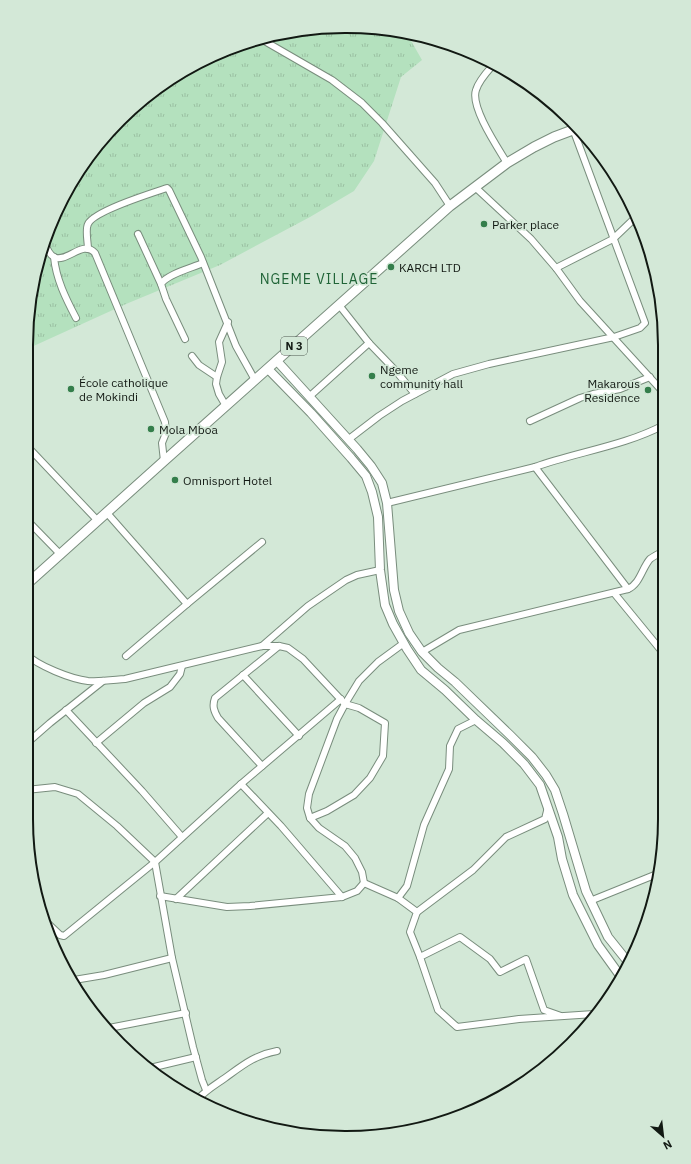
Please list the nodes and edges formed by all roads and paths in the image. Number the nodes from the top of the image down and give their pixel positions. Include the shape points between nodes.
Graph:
1 (269, 43) edge
2 (490, 69) edge
3 (572, 131) edge
4 (579, 138) edge
5 (507, 163) junction
6 (475, 187) junction
7 (450, 206) junction
8 (632, 221) edge
9 (138, 234) dead end
10 (613, 239) junction
11 (88, 249) junction
12 (48, 250) edge
13 (54, 257) junction
14 (203, 263) junction
15 (556, 268) junction
16 (161, 284) junction
17 (339, 305) junction
18 (76, 318) dead end
19 (228, 322) junction
20 (614, 336) junction
21 (185, 338) dead end
22 (369, 343) junction
23 (192, 356) dead end
24 (277, 361) junction
25 (268, 369) junction
26 (217, 377) junction
27 (650, 377) junction
28 (255, 380) junction
29 (658, 386) edge
30 (415, 394) junction
31 (310, 396) junction
32 (226, 406) junction
33 (530, 421) dead end
34 (658, 427) edge
35 (349, 439) junction
36 (33, 453) edge
37 (164, 460) junction
38 (535, 467) junction
39 (387, 503) junction
40 (107, 513) junction
41 (98, 521) junction
42 (33, 525) edge
43 (262, 542) dead end
44 (61, 555) junction
45 (658, 555) edge
46 (380, 570) junction
47 (33, 580) edge
48 (628, 589) junction
49 (614, 593) junction
50 (187, 604) junction
51 (404, 644) junction
52 (262, 646) junction
53 (279, 646) junction
54 (658, 647) edge
55 (422, 652) junction
56 (126, 656) dead end
57 (33, 661) edge
58 (182, 666) junction
59 (243, 675) junction
60 (103, 681) junction
61 (343, 701) junction
62 (66, 710) junction
63 (476, 720) junction
64 (298, 736) junction
65 (33, 738) edge
66 (96, 743) junction
67 (262, 766) junction
68 (241, 784) junction
69 (33, 789) edge
70 (548, 806) junction
71 (268, 813) junction
72 (310, 818) junction
73 (182, 837) junction
74 (154, 862) junction
75 (652, 876) edge
76 (364, 883) junction
77 (160, 896) junction
78 (342, 896) junction
79 (398, 898) junction
80 (176, 899) junction
81 (590, 901) junction
82 (417, 912) junction
83 (54, 930) edge
84 (420, 957) junction
85 (172, 958) junction
86 (625, 958) edge
87 (617, 973) edge
88 (78, 979) edge
89 (186, 1013) junction
90 (589, 1014) edge
91 (561, 1016) junction
92 (113, 1027) edge
93 (277, 1051) dead end
94 (196, 1056) junction
95 (156, 1067) edge
96 (206, 1090) junction
97 (201, 1096) edge

1 - 7 street via 332,80 362,103 430,177
2 - 5 street via 475,91 475,102
3 - 5 highway, N 3 via 534,147
4 - 10 street
5 - 6 highway, N 3
6 - 7 highway, N 3
6 - 15 street via 531,239
7 - 17 highway, N 3
8 - 10 street
9 - 16 street
10 - 15 street
10 - 20 street via 645,323 640,328
11 - 13 street via 60,258
11 - 14 street via 88,224 93,218 109,209 167,188
11 - 37 street via 95,253 165,422 166,433 162,443
12 - 13 street
13 - 18 street via 65,297
14 - 16 street via 164,280
14 - 19 street
15 - 20 street via 580,301
16 - 21 street
17 - 22 street
17 - 24 highway, N 3
19 - 26 street via 219,342 222,362
19 - 28 street via 236,346
20 - 27 street
20 - 30 street via 453,374
22 - 30 street
22 - 31 street
23 - 26 street
24 - 25 highway, N 3
24 - 31 main road
25 - 28 highway, N 3
25 - 46 main road via 366,476 378,517
26 - 32 street via 216,384
27 - 29 street
27 - 33 street via 620,389 580,398
28 - 32 highway, N 3
30 - 35 street via 379,416
31 - 35 main road
32 - 37 highway, N 3
34 - 38 street via 616,444
35 - 39 main road via 382,483
36 - 41 street
37 - 40 highway, N 3
38 - 39 street
38 - 48 street
39 - 55 main road via 394,590 399,611 409,633
40 - 41 highway, N 3
40 - 50 street
41 - 44 highway, N 3
42 - 44 street
43 - 50 street
44 - 47 highway, N 3
45 - 48 street via 651,559 638,581
46 - 51 main road via 385,605
46 - 52 street via 346,580 308,606
48 - 49 street
49 - 54 street
49 - 55 street via 459,630
50 - 56 street
51 - 61 street via 378,662
51 - 63 main road via 422,670
52 - 53 street
52 - 58 street
53 - 59 street
53 - 61 street via 288,648 303,659
55 - 81 main road via 532,757 546,775 555,790
57 - 60 street via 86,681
58 - 60 street via 125,679
58 - 66 street via 180,674 170,687 144,704
59 - 64 street
59 - 67 street via 215,698 214,711
60 - 62 street
61 - 64 street
61 - 72 street via 309,794 307,808
61 - 72 street via 385,722 383,756 370,778 354,795
62 - 65 street
62 - 66 street
63 - 70 main road via 524,764 540,785
63 - 79 street via 458,729 450,746 449,769 424,825 407,886
64 - 67 street
66 - 73 street
67 - 68 street
68 - 71 street
68 - 73 street
69 - 74 street via 55,787 78,794 117,826
70 - 82 street via 545,819 506,837 473,870
70 - 87 main road via 573,895 598,945
71 - 78 street
71 - 80 street
72 - 76 street via 319,828 345,846 355,858
73 - 74 street
74 - 77 street
74 - 83 street via 64,936 60,936
75 - 81 street
76 - 78 street via 357,891
76 - 79 street
77 - 80 street
77 - 85 street
78 - 80 street via 227,907
79 - 82 street
81 - 86 main road via 608,937
82 - 84 street via 410,932
84 - 91 street via 438,1010 457,1027
84 - 91 street via 460,937 490,960 500,972 526,958 544,1010
85 - 88 street
85 - 89 street
89 - 92 street
89 - 94 street
90 - 91 street
93 - 96 street via 249,1061
94 - 95 street
94 - 96 street
96 - 97 street

